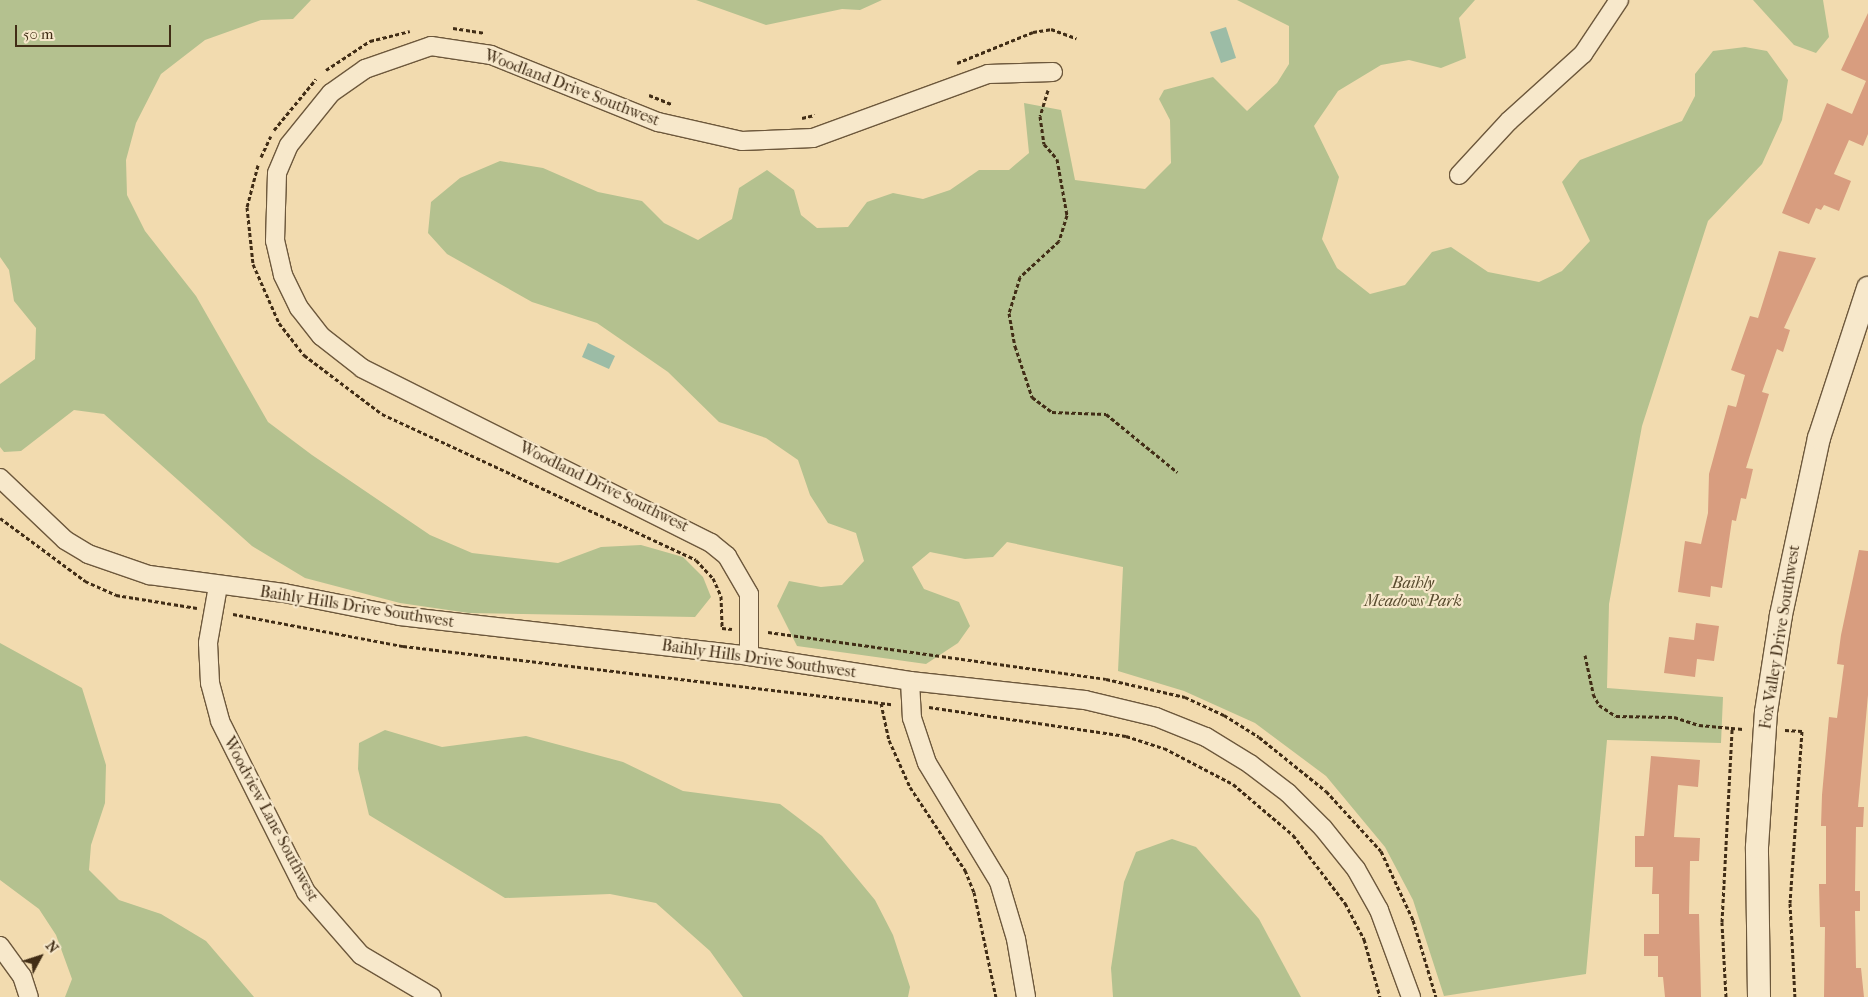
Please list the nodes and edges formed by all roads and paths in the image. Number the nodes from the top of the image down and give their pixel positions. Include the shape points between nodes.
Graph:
1 (1619, 0) edge
2 (1053, 72) joint
3 (1459, 174) dead end
4 (1868, 288) edge
5 (1177, 472) dead end
6 (0, 478) edge
7 (218, 586) junction
8 (213, 611) junction
9 (773, 633) dead end
10 (1586, 655) dead end
11 (749, 656) junction
12 (910, 681) junction
13 (936, 708) dead end
14 (1802, 731) dead end
15 (0, 946) edge
16 (30, 997) edge
17 (432, 997) edge
18 (996, 997) edge
19 (1026, 997) edge
20 (1380, 997) edge
21 (1411, 997) edge
22 (1436, 997) edge
23 (1726, 997) edge
24 (1759, 997) edge
25 (1795, 997) edge

1 - 3 street via 1583,54 1509,121
2 - 5 path via 1040,116 1044,144 1058,159 1067,215 1059,241 1020,277 1009,312 1015,346 1032,397 1052,412 1106,414
2 - 11 street, Woodland Drive Southwest via 988,74 849,129 813,138 760,142 700,134 491,55 431,46 365,69 331,93 289,146 277,174 273,206 275,241 283,275 299,308 321,336 362,368 711,543 727,556 748,594
4 - 24 street, Fox Valley Drive Southwest via 1819,438 1781,615 1766,712 1757,847
6 - 7 street, Baihly Hills Drive Southwest via 38,518 88,554 148,575
7 - 8 street, Woodview Lane Southwest
7 - 11 street, Baihly Hills Drive Southwest via 284,593 400,616
8 - 17 street, Woodview Lane Southwest via 208,643 210,683 220,721 306,892 361,955
8 - 18 path via 403,646 881,702 889,740 910,787 964,870 974,892
9 - 22 path via 1106,679 1185,697 1224,715 1307,774 1380,851 1413,920
10 - 23 path via 1593,694 1599,705 1616,716 1674,717 1732,728 1722,922
11 - 12 street, Baihly Hills Drive Southwest
12 - 19 street via 912,718 927,763 999,882 1014,931
12 - 21 street, Baihly Hills Drive Southwest via 1118,706 1206,737 1250,764 1288,793 1356,869 1399,955
13 - 20 path via 1126,736 1164,748 1233,784 1293,835 1345,903 1364,939
14 - 25 path via 1790,903
15 - 16 street via 22,976

